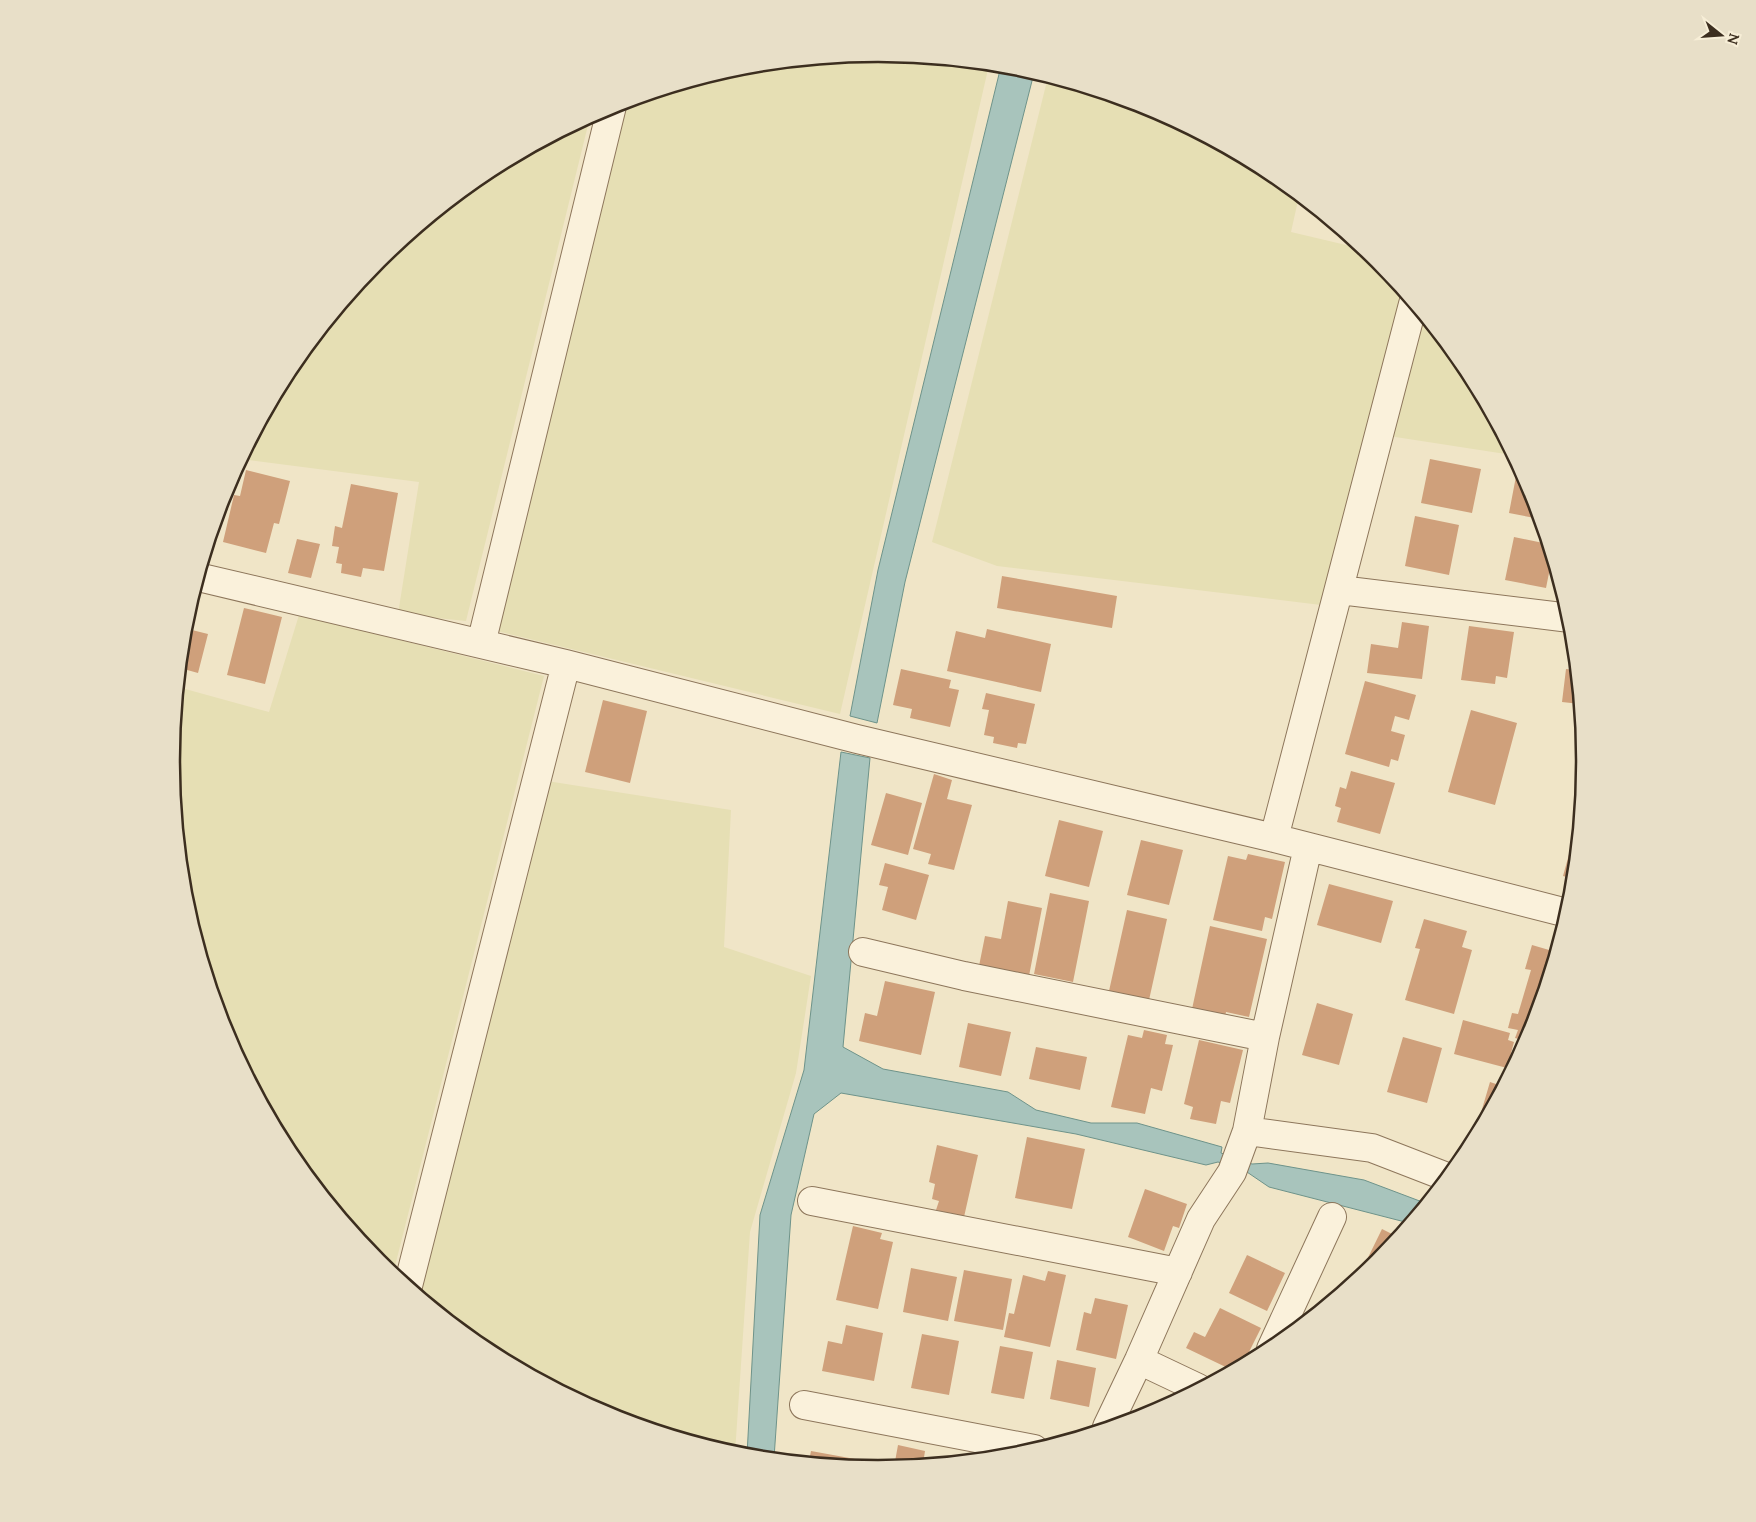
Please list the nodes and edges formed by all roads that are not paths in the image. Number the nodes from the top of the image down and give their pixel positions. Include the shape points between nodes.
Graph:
1 (609, 117) edge
2 (1412, 311) edge
3 (204, 577) edge
4 (1340, 590) junction
5 (1561, 616) edge
6 (481, 644) junction
7 (566, 664) junction
8 (1274, 838) junction
9 (1308, 847) junction
10 (1560, 911) edge
11 (864, 952) dead end
12 (1265, 1037) junction
13 (1240, 1151) junction
14 (1440, 1174) edge
15 (812, 1201) dead end
16 (1332, 1217) dead end
17 (1178, 1272) junction
18 (410, 1279) edge
19 (1278, 1333) edge
20 (1139, 1360) junction
21 (1191, 1385) edge
22 (804, 1405) dead end
23 (1111, 1419) edge
24 (1016, 1446) edge

1 - 6 street
2 - 4 street
3 - 6 street
4 - 5 street
4 - 8 street
6 - 7 street
7 - 8 street via 857,739
7 - 18 street
8 - 9 street
9 - 10 street
9 - 12 street
11 - 12 street via 964,976
12 - 13 street
13 - 14 street via 1372,1148
13 - 17 street via 1201,1219
15 - 17 street
16 - 19 street
17 - 20 street
20 - 21 street
20 - 23 street
22 - 24 street

